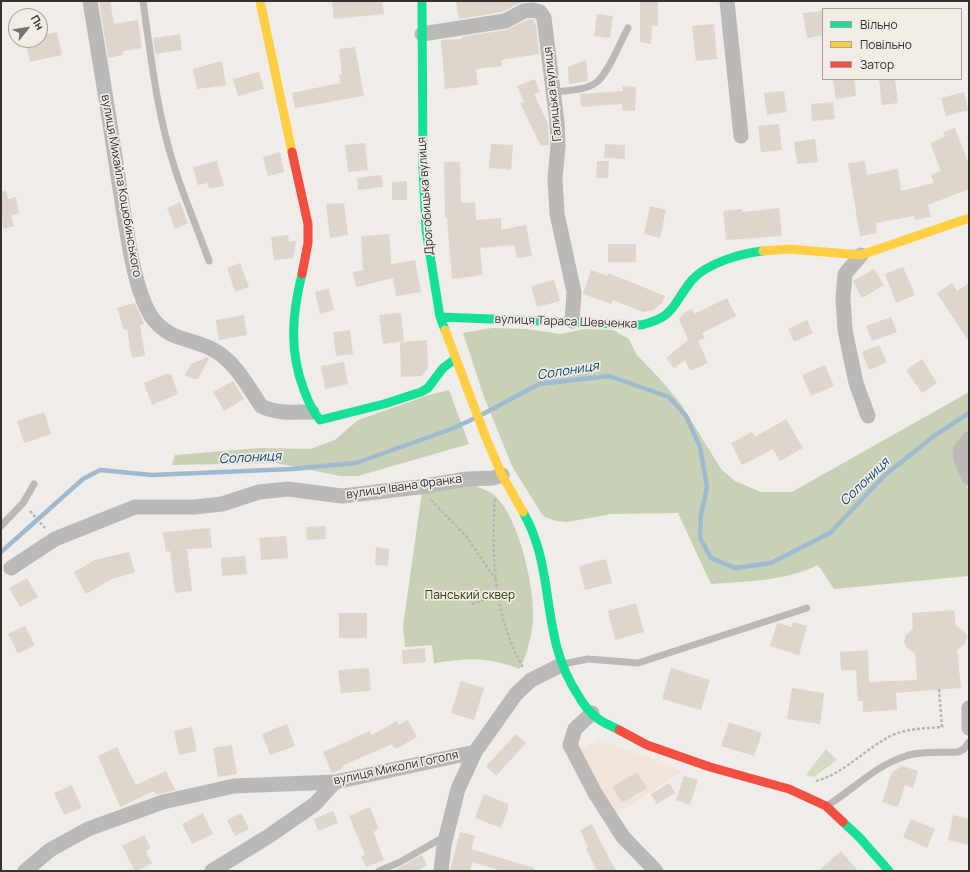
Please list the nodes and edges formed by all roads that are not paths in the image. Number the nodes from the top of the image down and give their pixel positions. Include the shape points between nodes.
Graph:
1 (90, 1) edge
2 (143, 1) edge
3 (260, 1) edge
4 (422, 1) edge
5 (727, 1) edge
6 (628, 28) dead end
7 (422, 34) junction
8 (554, 92) junction
9 (741, 136) dead end
10 (969, 218) edge
11 (861, 255) junction
12 (209, 261) dead end
13 (440, 317) junction
14 (572, 321) junction
15 (455, 359) junction
16 (312, 412) junction
17 (868, 416) dead end
18 (969, 439) edge
19 (498, 476) junction
20 (969, 478) edge
21 (34, 484) dead end
22 (1, 526) edge
23 (11, 568) dead end
24 (807, 608) dead end
25 (561, 665) junction
26 (969, 708) edge
27 (592, 713) junction
28 (969, 728) edge
29 (969, 742) edge
30 (475, 752) junction
31 (334, 782) junction
32 (826, 806) junction
33 (446, 836) junction
34 (25, 871) edge
35 (212, 871) edge
36 (379, 871) edge
37 (441, 871) edge
38 (656, 871) edge
39 (889, 871) edge

1 - 16 street, вулиця Михайла Коцюбинського via 129,242 140,290 153,319 167,332 213,349 222,356 240,375 261,406 276,411
2 - 12 lane via 162,119 175,168
3 - 16 street via 308,224 307,254 296,300 292,332 297,371
4 - 7 street, Дрогобицька вулиця
5 - 9 street
6 - 8 lane via 603,76 596,83 581,89
7 - 8 street, Галицька вулиця via 505,21 524,11 540,12 544,18
7 - 13 street, Дрогобицька вулиця via 426,230
8 - 14 street, Галицька вулиця via 558,146 557,214 574,292
10 - 11 street, вулиця Тараса Шевченка
11 - 14 street, вулиця Тараса Шевченка via 789,249 746,253 708,268 693,279 670,312 658,321 641,325
11 - 17 street via 845,274 843,298 845,330 856,383
13 - 14 street, вулиця Тараса Шевченка
13 - 15 street, Дрогобицька вулиця
15 - 16 street, вулиця Михайла Коцюбинського via 428,388 421,392 320,420
15 - 19 street, Дрогобицька вулиця
18 - 20 street via 960,450 961,460
19 - 23 street, вулиця Івана Франка via 342,496 288,489 259,492 222,504 194,507 135,507 55,539
19 - 25 street, Дрогобицька вулиця via 526,517 538,546 546,582 550,622
21 - 22 lane via 23,503
24 - 25 lane via 638,663 588,659
25 - 27 street, Дрогобицька вулиця via 573,688
25 - 30 street via 531,680 516,694
26 - 28 street
27 - 32 street, Дрогобицька вулиця via 598,719 647,745 710,767 790,789
27 - 38 street via 575,729 570,745 595,793 623,837
29 - 32 lane via 958,752 907,755 878,768 845,795
30 - 31 street, вулиця Миколи Гоголя
30 - 33 street via 458,789
31 - 34 street, вулиця Миколи Гоголя via 234,786 163,802 88,830 50,850
31 - 35 street via 315,804
32 - 39 street, Дрогобицька вулиця via 860,838
33 - 36 lane
33 - 37 street

